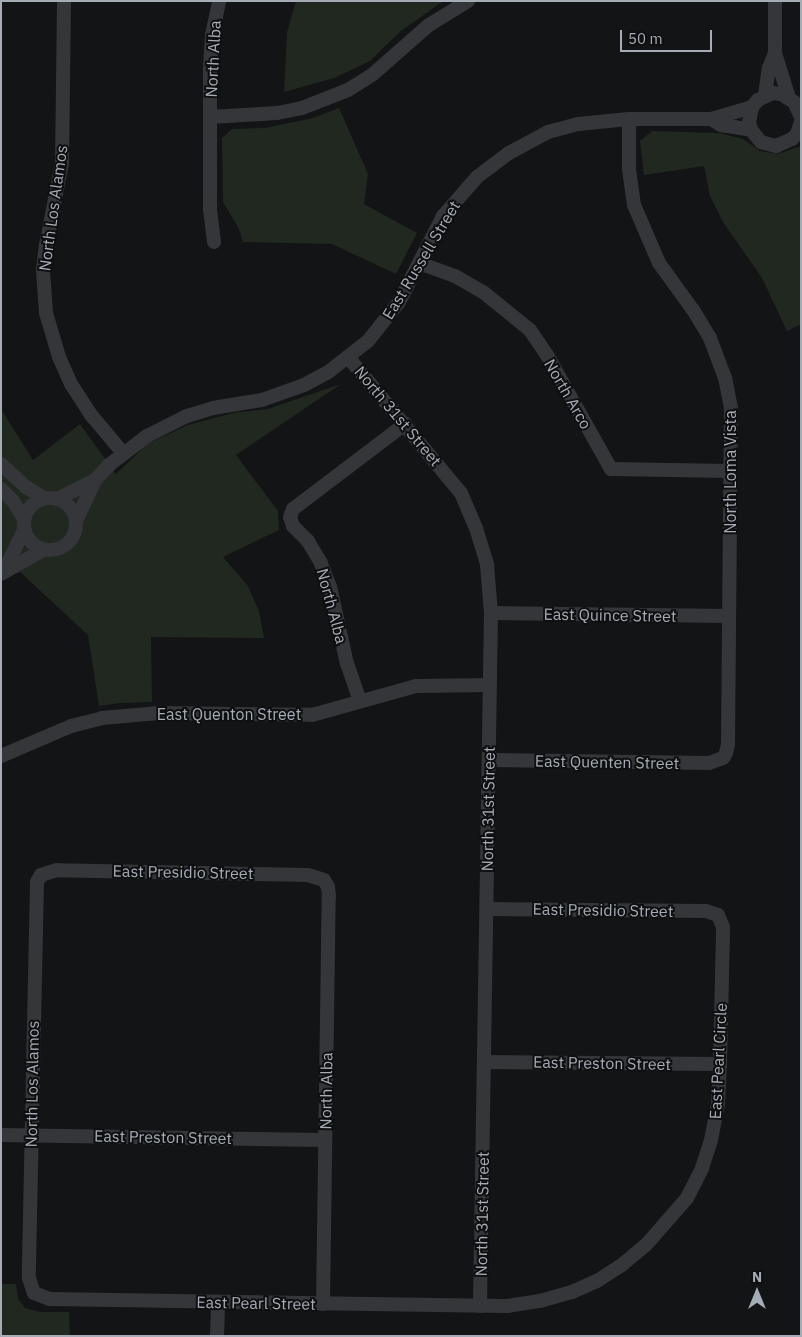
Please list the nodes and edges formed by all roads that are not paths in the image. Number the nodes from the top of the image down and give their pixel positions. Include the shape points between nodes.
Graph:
1 (64, 1) edge
2 (219, 1) edge
3 (468, 1) edge
4 (775, 1) edge
5 (775, 53) junction
6 (765, 95) junction
7 (789, 98) junction
8 (752, 107) junction
9 (800, 113) edge
10 (210, 117) junction
11 (801, 117) edge
12 (629, 119) junction
13 (712, 119) junction
14 (801, 122) edge
15 (751, 130) junction
16 (797, 138) edge
17 (214, 242) dead end
18 (419, 262) junction
19 (348, 357) junction
20 (405, 424) junction
21 (123, 453) junction
22 (1, 464) edge
23 (730, 471) junction
24 (95, 480) junction
25 (1, 488) edge
26 (51, 499) junction
27 (76, 521) junction
28 (24, 524) junction
29 (43, 550) junction
30 (3, 573) edge
31 (491, 613) junction
32 (729, 616) junction
33 (490, 685) junction
34 (360, 701) junction
35 (1, 756) edge
36 (723, 758) joint
37 (489, 760) junction
38 (41, 875) joint
39 (324, 880) joint
40 (487, 909) junction
41 (718, 915) joint
42 (484, 1062) junction
43 (720, 1064) junction
44 (1, 1135) edge
45 (32, 1135) junction
46 (325, 1140) junction
47 (34, 1293) joint
48 (218, 1302) junction
49 (323, 1304) junction
50 (480, 1306) junction
51 (217, 1336) edge

1 - 21 street, North Los Alamos via 62,163 46,245 46,313 53,342 71,384
2 - 10 street, North Alba via 212,35
3 - 10 street via 429,25 372,75 348,90 302,108 277,113
4 - 5 street
5 - 6 street
5 - 7 street
6 - 7 street via 781,94
6 - 8 street
7 - 9 street
8 - 13 street, East Russell Street
8 - 15 street
9 - 11 street
10 - 17 street, North Alba via 210,208
12 - 13 street, East Russell Street
12 - 18 street, East Russell Street via 586,123 548,132 495,162 476,177 448,210
12 - 23 street, North Loma Vista via 629,169 634,205 659,263 710,338 725,378 731,408
13 - 15 street, East Russell Street via 721,125
14 - 16 street
15 - 16 street via 768,145 784,144
18 - 19 street, East Russell Street via 386,320
18 - 23 street, North Arco via 455,276 483,292 530,330 611,468
19 - 20 street, North 31st Street
19 - 21 street, East Russell Street via 327,373 284,393 213,408 167,424
20 - 31 street, North 31st Street via 461,493 487,565
20 - 34 street, North Alba via 293,509 290,517 293,526 308,541 321,563
21 - 24 street, East Russell Street
22 - 26 street via 26,487
23 - 32 street, North Loma Vista
24 - 26 street, East Russell Street
24 - 27 street, East Russell Street
25 - 28 street via 14,501
26 - 27 street via 70,507
26 - 28 street via 32,506
27 - 29 street via 76,530 67,544
28 - 29 street via 31,542
28 - 30 street
29 - 30 street
31 - 32 street, East Quince Street
31 - 33 street, North 31st Street
32 - 36 street, North Loma Vista via 728,744
33 - 34 street, East Quenton Street via 416,686
33 - 37 street, North 31st Street
34 - 35 street, East Quenton Street via 312,715 159,713 102,718 71,726
36 - 37 street, East Quenten Street via 709,763
37 - 40 street, North 31st Street
38 - 39 street, East Presidio Street via 57,870 299,874
38 - 45 street, North Los Alamos via 36,891
39 - 46 street, North Alba via 329,896
40 - 41 street, East Presidio Street via 706,911
40 - 42 street, North 31st Street
41 - 43 street, East Pearl Circle via 723,927
42 - 43 street, East Preston Street
42 - 50 street, North 31st Street
43 - 50 street, East Pearl Circle via 712,1140 702,1168 686,1198 646,1245 597,1281 572,1292 540,1301
44 - 45 street, East Preston Street
45 - 46 street, East Preston Street
45 - 47 street, North Los Alamos via 29,1278
46 - 49 street, North Alba
47 - 48 street, East Pearl Street via 50,1299
48 - 49 street, East Pearl Street
48 - 51 street
49 - 50 street, East Pearl Street

